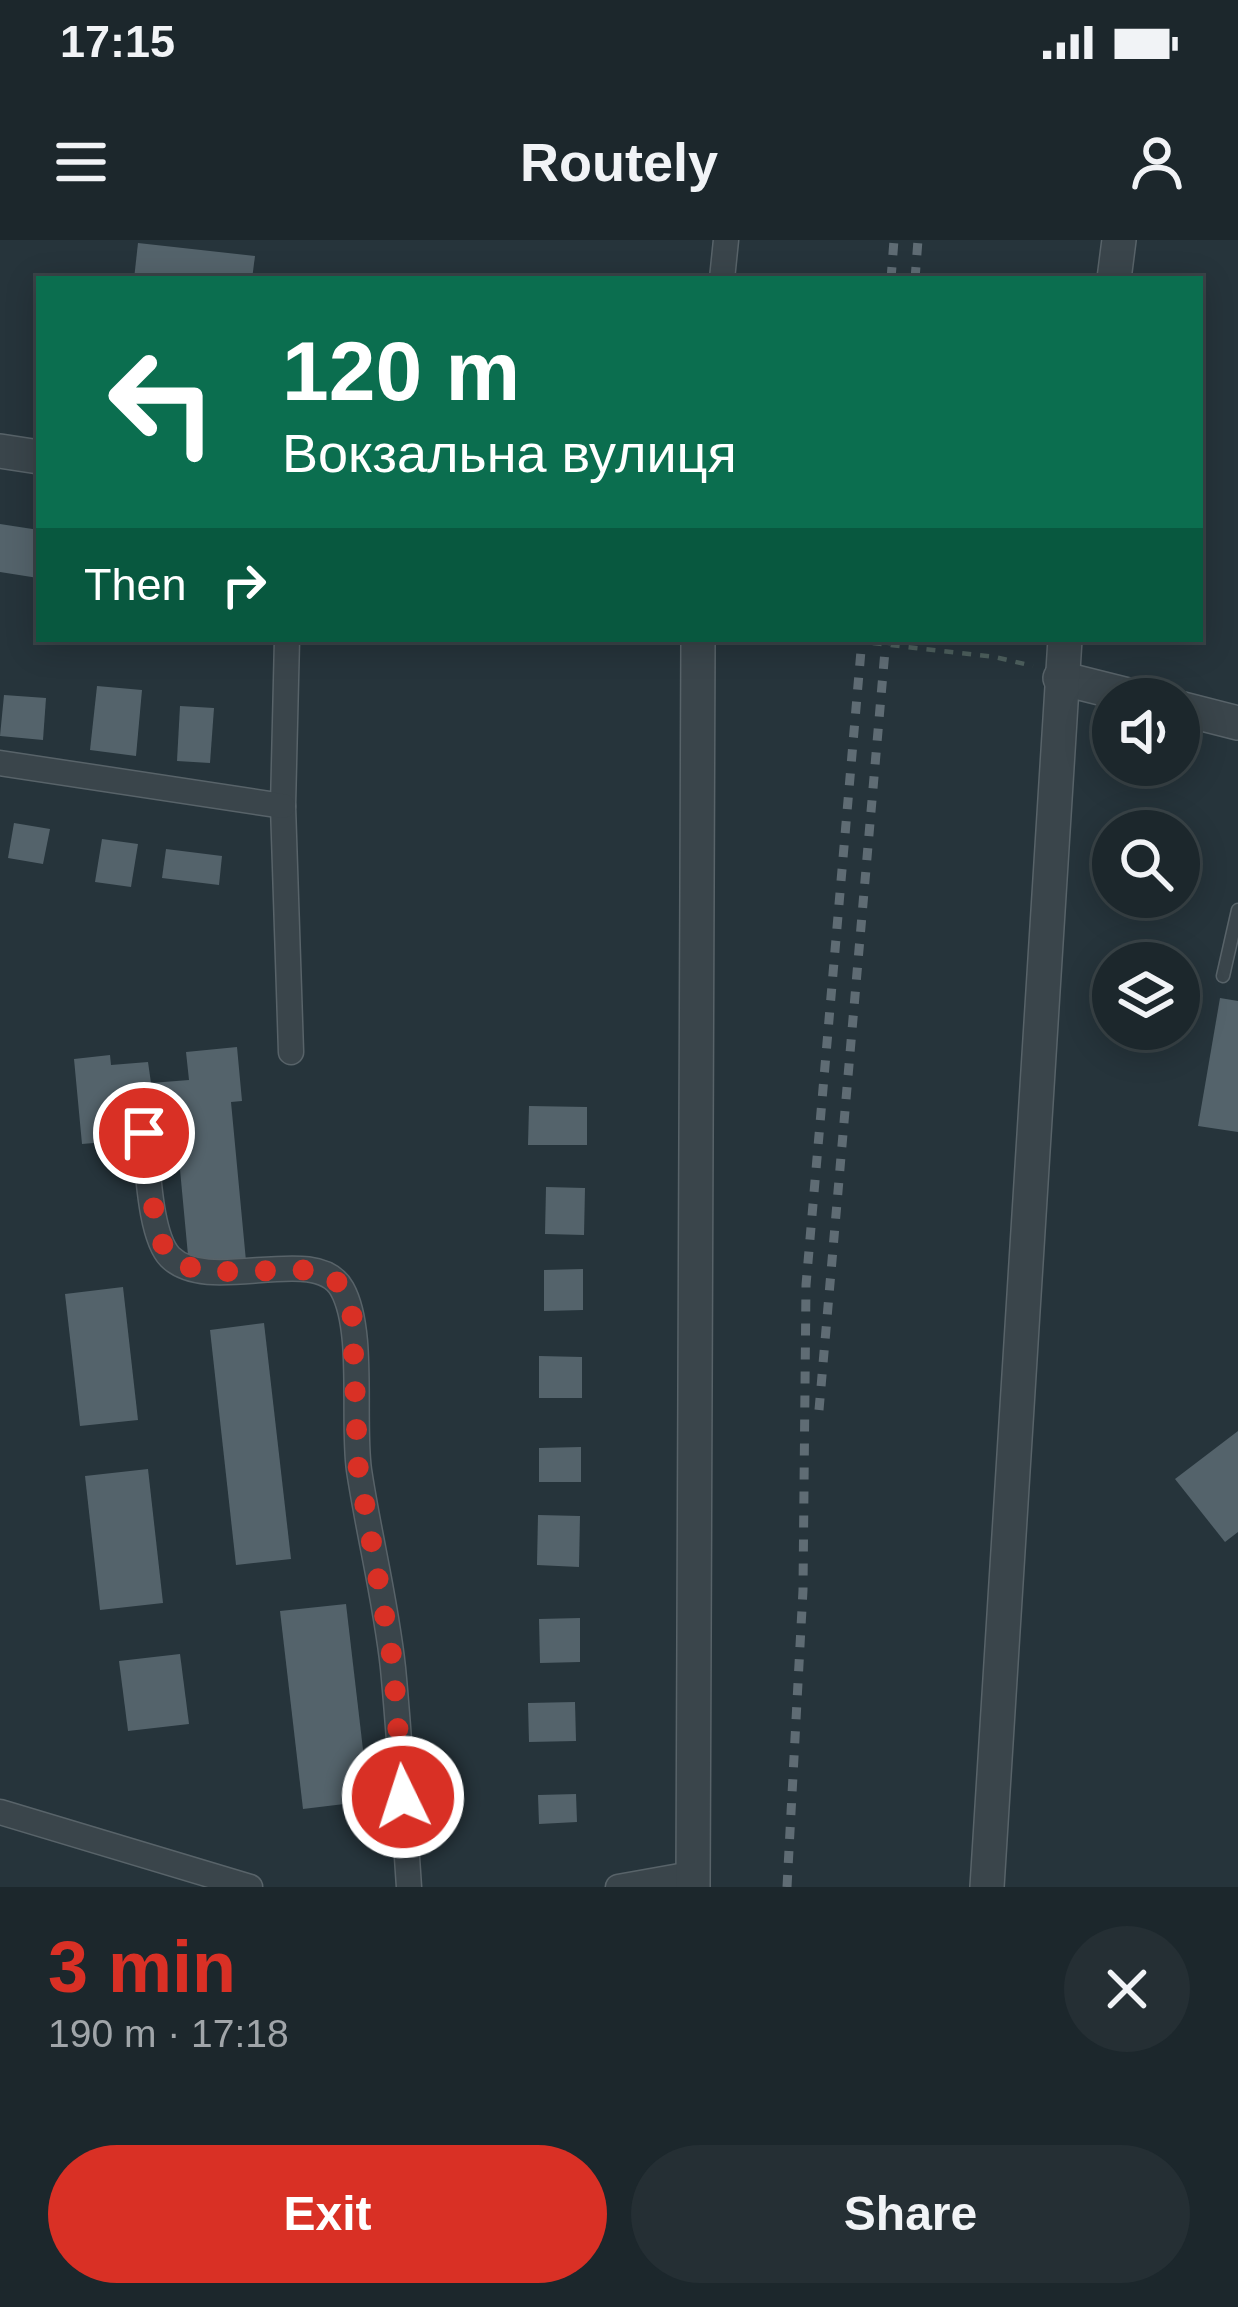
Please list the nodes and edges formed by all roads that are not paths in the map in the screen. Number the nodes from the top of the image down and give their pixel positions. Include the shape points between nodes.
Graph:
1 (726, 240) edge
2 (1119, 240) edge
3 (722, 276) edge
4 (1114, 276) edge
5 (0, 451) edge
6 (36, 457) edge
7 (286, 642) edge
8 (698, 642) edge
9 (1065, 642) edge
10 (1060, 678) junction
11 (1092, 686) edge
12 (1200, 713) edge
13 (1238, 723) edge
14 (0, 763) edge
15 (283, 806) junction
16 (1238, 910) edge
17 (1223, 976) dead end
18 (291, 1052) dead end
19 (144, 1133) dead end
20 (0, 1813) edge
21 (692, 1881) edge
22 (250, 1887) edge
23 (409, 1887) edge
24 (617, 1887) edge
25 (987, 1887) edge

1 - 3 street
2 - 4 street
5 - 6 street
7 - 15 street
8 - 21 street
9 - 10 street
10 - 11 street
10 - 25 street
12 - 13 street
14 - 15 street
15 - 18 street
16 - 17 lane
19 - 23 street via 157,1233 169,1256 209,1272 332,1275 352,1314 358,1466 393,1663
20 - 22 street
21 - 24 street

